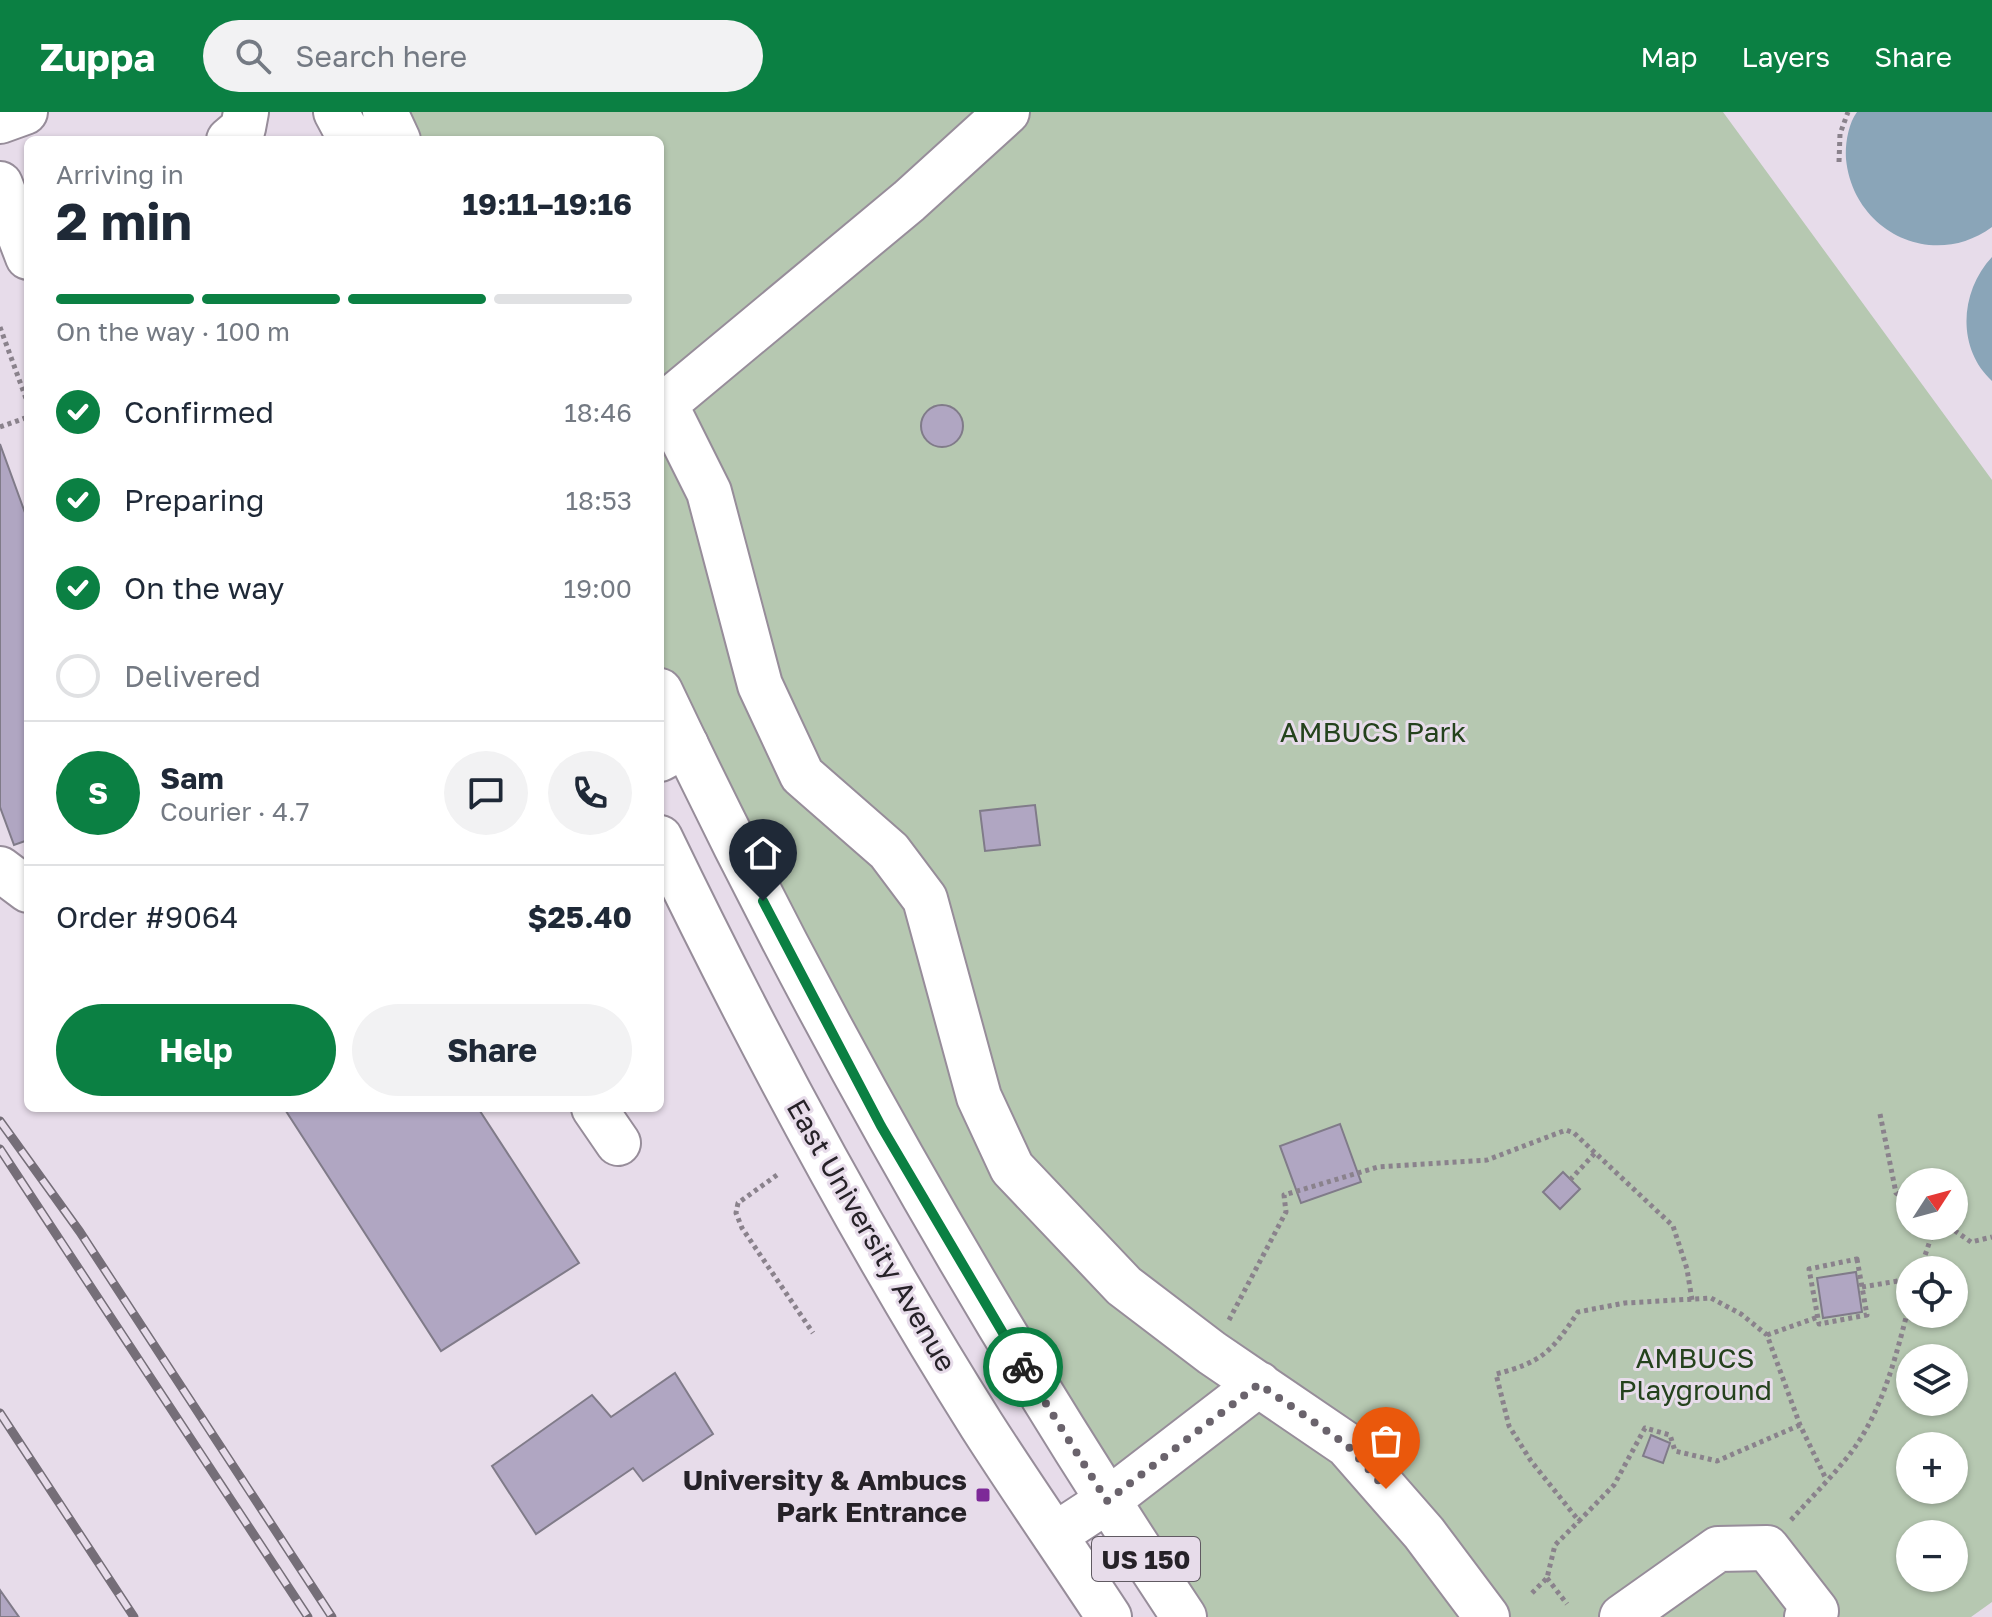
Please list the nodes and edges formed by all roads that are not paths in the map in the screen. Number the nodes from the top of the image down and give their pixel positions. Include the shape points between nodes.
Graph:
1 (25, 112) edge
2 (246, 112) edge
3 (1007, 112) edge
4 (392, 120) edge
5 (0, 121) edge
6 (346, 133) edge
7 (234, 136) edge
8 (664, 710) edge
9 (673, 752) edge
10 (664, 846) edge
11 (0, 869) edge
12 (24, 887) edge
13 (597, 1112) edge
14 (618, 1143) dead end
15 (1259, 1384) junction
16 (1107, 1501) junction
17 (1055, 1535) junction
18 (1109, 1617) edge
19 (1184, 1617) edge
20 (1487, 1617) edge
21 (1622, 1617) edge
22 (1807, 1617) edge

1 - 5 main road
2 - 7 main road via 243,128
3 - 15 main road via 909,201 665,404 709,492 760,685 802,775 889,851 925,899 979,1097 1012,1168 1124,1286
4 - 6 main road
8 - 9 main road, US 150
9 - 16 main road, US 150 via 881,1126
10 - 17 main road, East University Avenue / US 150 via 712,946 888,1270
11 - 12 main road
13 - 14 main road
15 - 16 main road
15 - 20 main road via 1347,1445 1424,1533
16 - 17 main road
16 - 19 main road, US 150
17 - 18 main road, East University Avenue / US 150
21 - 22 main road via 1718,1549 1767,1548 1816,1611

